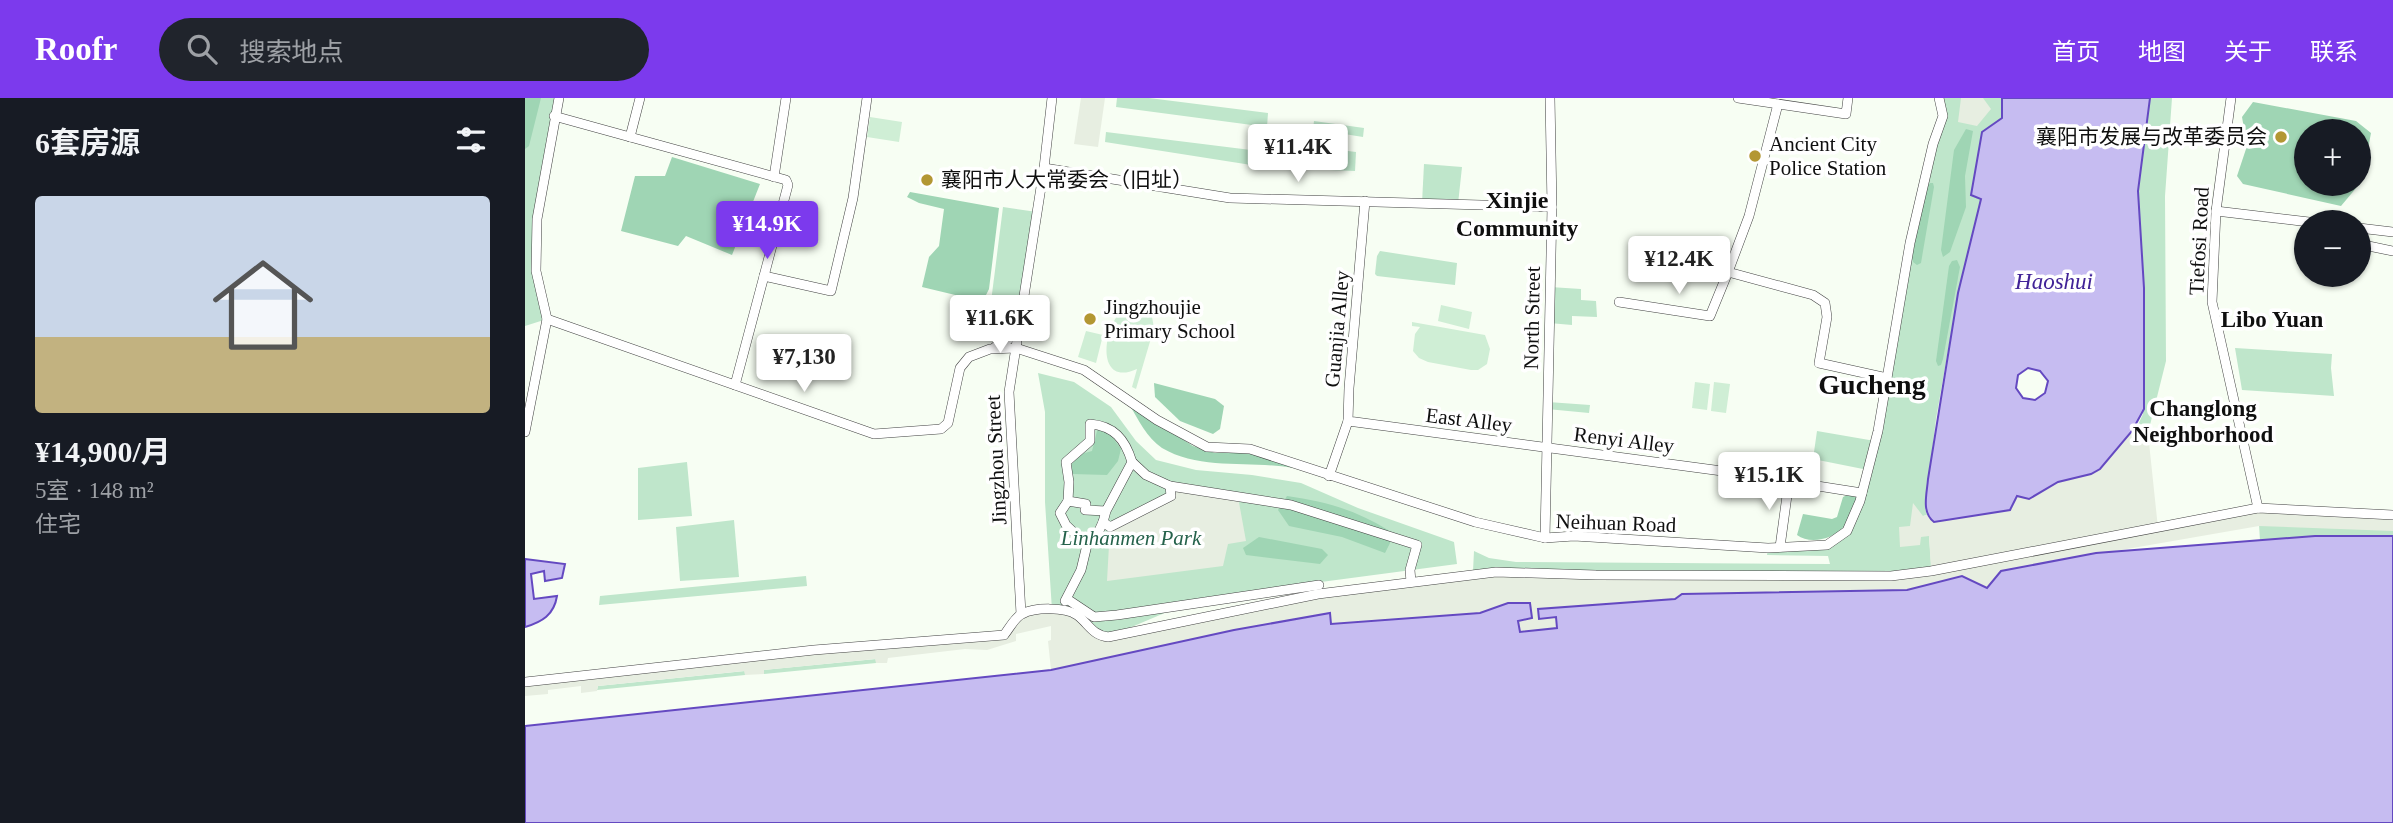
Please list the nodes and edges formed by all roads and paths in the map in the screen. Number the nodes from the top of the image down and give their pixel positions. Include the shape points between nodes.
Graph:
1 (559, 98) edge
2 (640, 98) edge
3 (786, 98) edge
4 (867, 98) edge
5 (1049, 98) edge
6 (1550, 98) edge
7 (1738, 98) edge
8 (1848, 98) edge
9 (1939, 98) edge
10 (2231, 98) edge
11 (1778, 104) junction
12 (554, 116) junction
13 (630, 136) junction
14 (1044, 168) junction
15 (774, 177) junction
16 (1365, 201) junction
17 (1552, 206) junction
18 (2216, 211) junction
19 (2294, 220) edge
20 (2371, 229) edge
21 (2393, 232) edge
22 (2371, 246) edge
23 (2393, 251) edge
24 (1728, 272) junction
25 (764, 275) junction
26 (1619, 302) dead end
27 (547, 319) junction
28 (1020, 321) junction
29 (1016, 348) junction
30 (990, 349) junction
31 (1034, 354) junction
32 (1887, 378) junction
33 (735, 385) junction
34 (1348, 421) junction
35 (525, 432) edge
36 (1547, 448) junction
37 (1132, 462) junction
38 (1329, 476) junction
39 (1789, 481) junction
40 (1170, 486) junction
41 (1862, 493) junction
42 (1068, 502) junction
43 (2258, 508) junction
44 (1106, 511) junction
45 (2393, 515) edge
46 (1103, 522) junction
47 (1545, 538) junction
48 (1087, 545) junction
49 (1780, 547) junction
50 (1411, 582) junction
51 (1319, 585) dead end
52 (1067, 598) junction
53 (1061, 610) junction
54 (1021, 614) junction
55 (525, 682) edge

1 - 12 street
2 - 13 street
3 - 15 street
4 - 25 street via 853,198 831,291
5 - 14 street, Jingzhou Street
6 - 17 street, North Street
7 - 11 street
8 - 11 street via 1846,114
9 - 32 street, Neihuan Road via 1943,116 1910,243
10 - 18 street, Tiefosi Road
11 - 24 street via 1749,216
12 - 13 street
12 - 27 street via 537,219 536,271
13 - 15 street
14 - 16 street via 1230,198
14 - 28 street, Jingzhou Street
15 - 25 street via 788,185
16 - 17 street
16 - 34 street, Guanjia Alley
17 - 36 street, North Street
18 - 19 street
18 - 43 street, Tiefosi Road via 2212,302
20 - 21 street
22 - 23 street
24 - 26 street via 1710,316
24 - 32 street via 1813,295 1825,303 1827,317 1819,363
25 - 33 street
27 - 33 street
27 - 35 street
28 - 29 street, Jingzhou Street
28 - 30 street via 1008,340
28 - 31 street via 1023,344
29 - 30 street
29 - 31 street, Neihuan Road
29 - 54 street, Jingzhou Street via 1009,393
30 - 33 street via 968,357 960,368 948,423 941,429 874,434
31 - 38 street, Neihuan Road via 1084,370 1157,421 1207,447 1250,449
32 - 41 street, Neihuan Road
34 - 36 street, East Alley
34 - 38 street, Guanjia Alley
36 - 39 street, Renyi Alley
36 - 47 street, North Street
37 - 40 street via 1146,475
37 - 42 street via 1126,445 1106,426 1090,424 1090,441 1066,462
37 - 44 street
38 - 47 street, Neihuan Road via 1475,522
39 - 41 street, Renyi Alley
39 - 49 street
40 - 46 street via 1171,496 1110,527
40 - 50 street via 1291,505 1417,545
41 - 49 street, Neihuan Road via 1847,530 1827,545
42 - 44 street via 1086,504 1085,510
42 - 48 street via 1060,513
43 - 45 street
43 - 50 street via 1891,576 1496,572
44 - 46 street
46 - 48 street
47 - 49 street, Neihuan Road
48 - 52 street
50 - 53 street via 1318,594 1108,637 1099,636 1077,615
51 - 52 street via 1094,617
52 - 53 street
53 - 54 street
54 - 55 street via 1004,635 814,650

